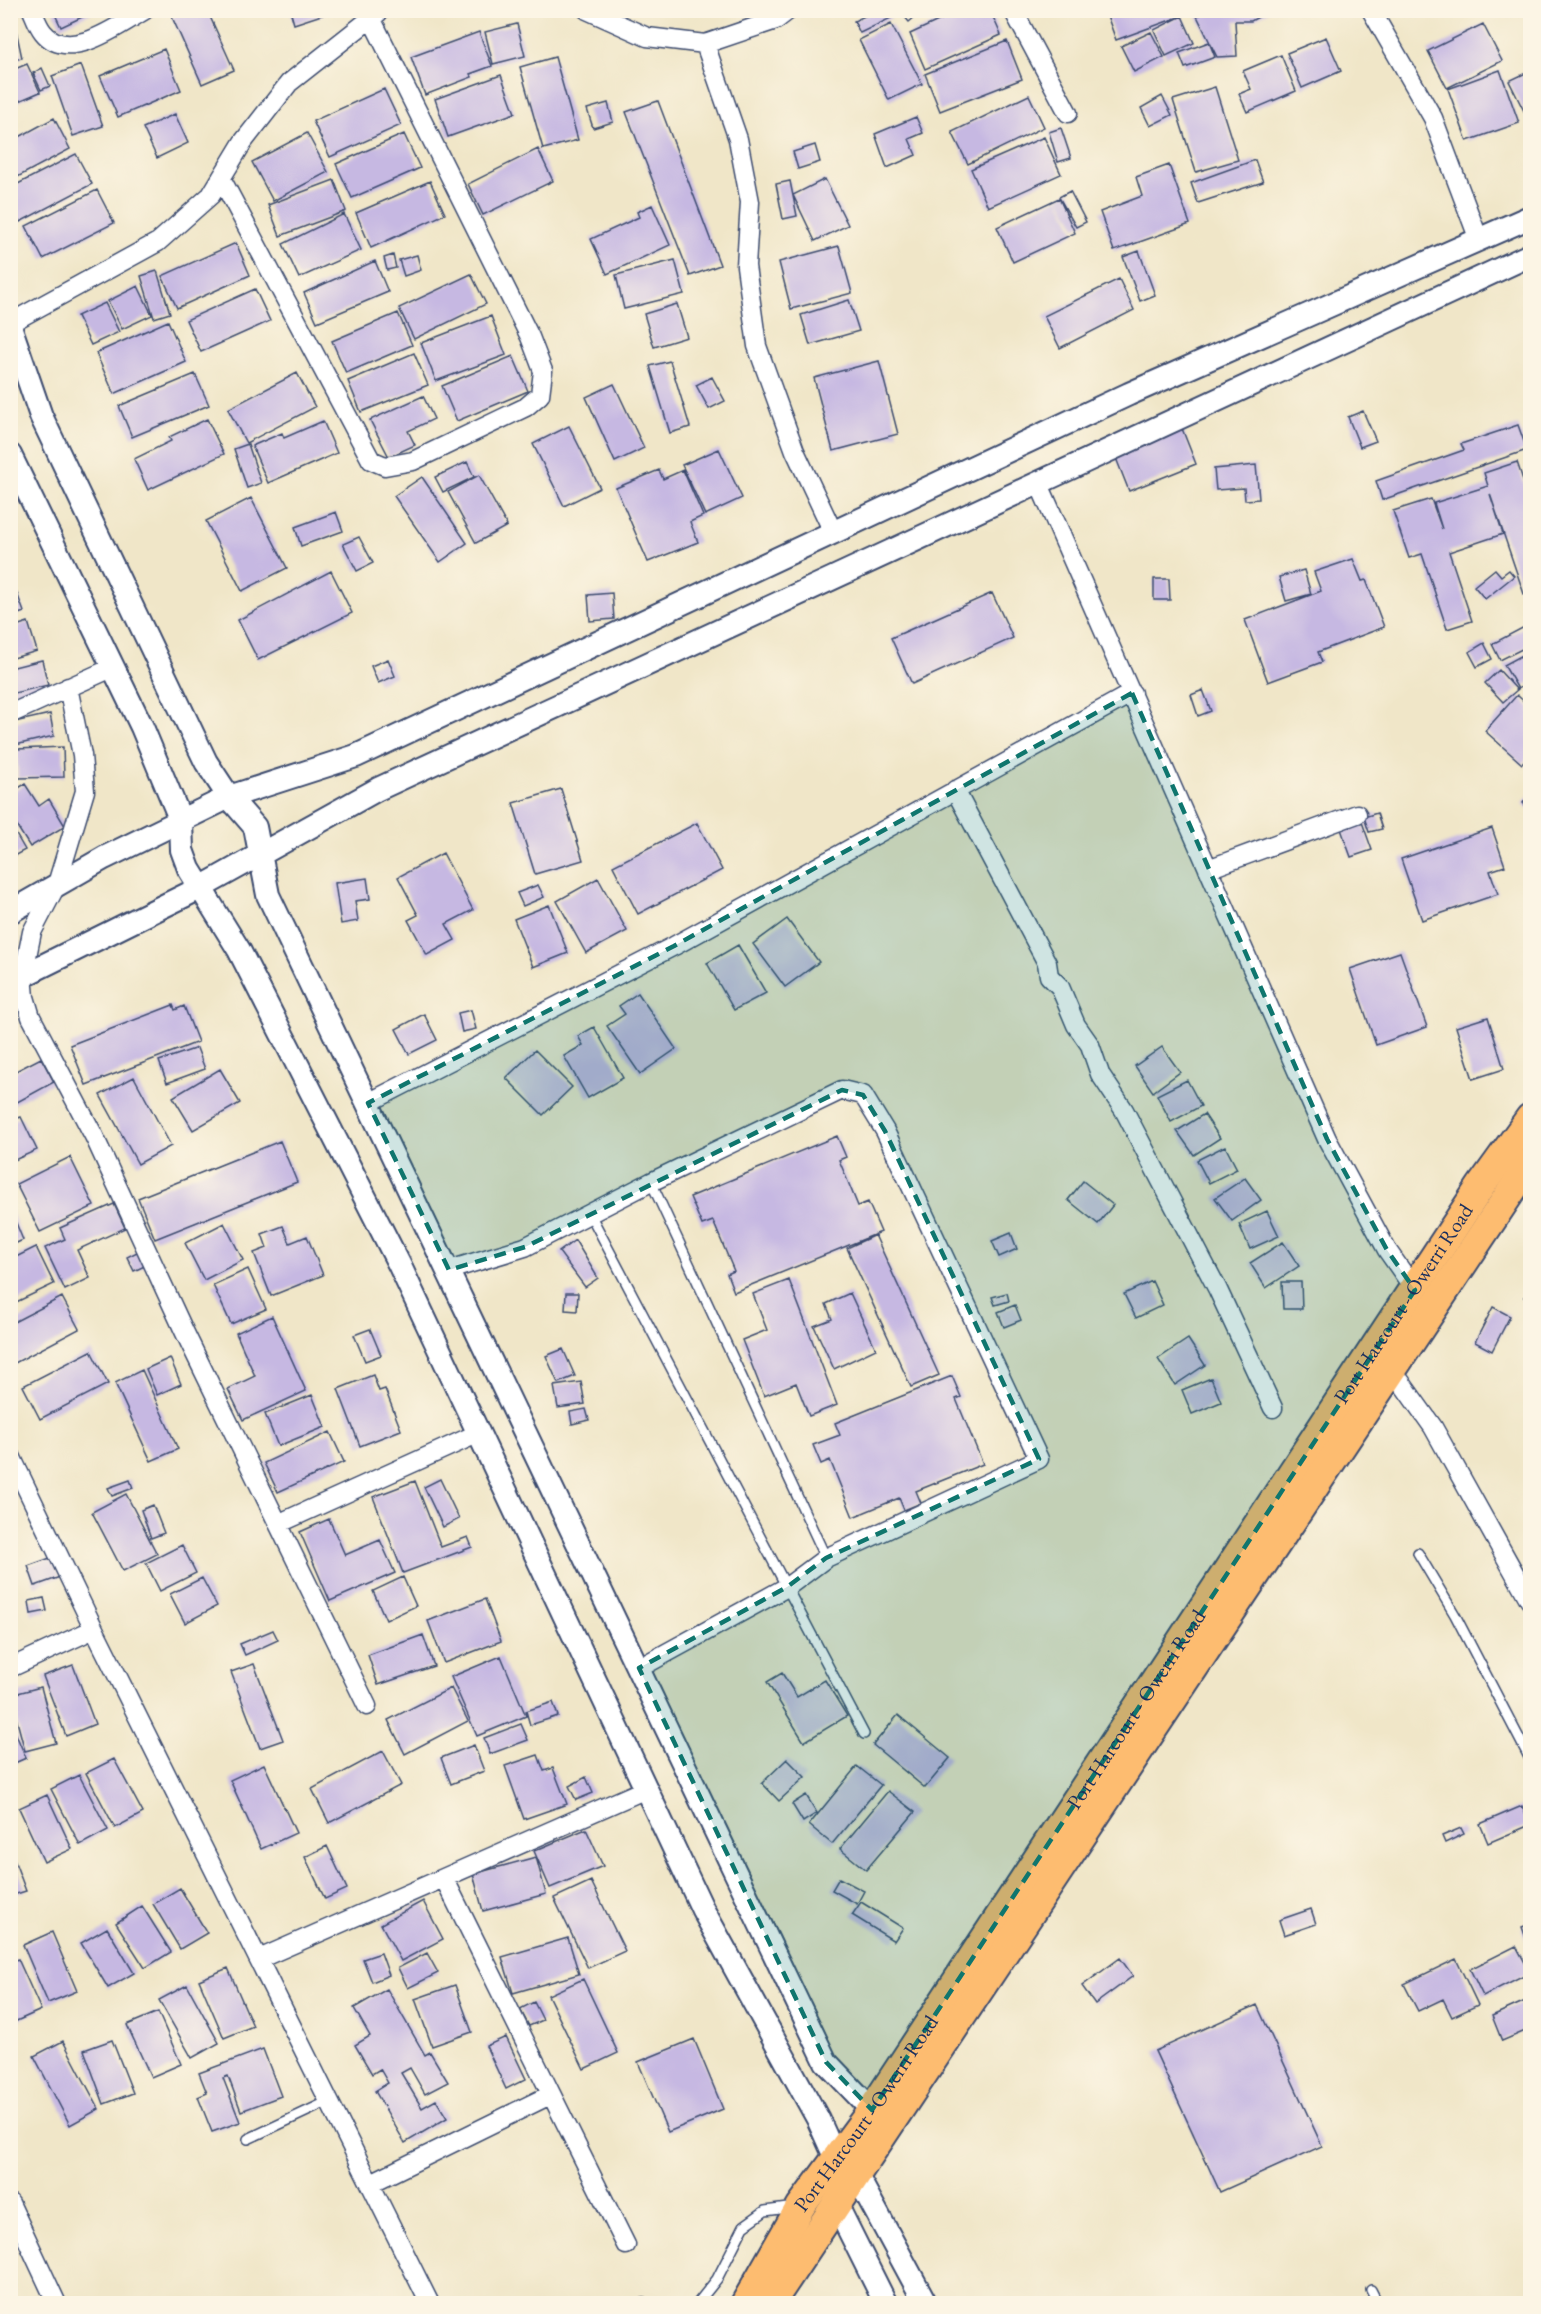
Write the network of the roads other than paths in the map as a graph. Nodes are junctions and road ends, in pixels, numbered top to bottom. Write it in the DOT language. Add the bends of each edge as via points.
graph roads {
  1 [pos="32,10"];
  2 [pos="145,10"];
  3 [pos="587,10"];
  4 [pos="789,10"];
  5 [pos="1013,10"];
  6 [pos="1371,10"];
  7 [pos="376,14"];
  8 [pos="705,44"];
  9 [pos="1068,113"];
  10 [pos="221,178"];
  11 [pos="1530,217"];
  12 [pos="1479,240"];
  13 [pos="1530,255"];
  14 [pos="10,325"];
  15 [pos="10,454"];
  16 [pos="1040,484"];
  17 [pos="834,534"];
  18 [pos="114,667"];
  19 [pos="68,687"];
  20 [pos="1132,693"];
  21 [pos="10,714"];
  22 [pos="955,790"];
  23 [pos="229,797"];
  24 [pos="1357,814"];
  25 [pos="181,821"];
  26 [pos="262,853"];
  27 [pos="1208,869"];
  28 [pos="57,884"];
  29 [pos="200,888"];
  30 [pos="10,912"];
  31 [pos="17,979"];
  32 [pos="368,1103"];
  33 [pos="1530,1118"];
  34 [pos="1530,1163"];
  35 [pos="651,1182"];
  36 [pos="590,1214"];
  37 [pos="449,1270"];
  38 [pos="1530,1287"];
  39 [pos="1415,1290"];
  40 [pos="1530,1298"];
  41 [pos="1391,1368"];
  42 [pos="1273,1408"];
  43 [pos="479,1433"];
  44 [pos="10,1454"];
  45 [pos="280,1523"];
  46 [pos="1418,1553"];
  47 [pos="826,1558"];
  48 [pos="787,1587"];
  49 [pos="1530,1601"];
  50 [pos="94,1629"];
  51 [pos="10,1668"];
  52 [pos="639,1668"];
  53 [pos="367,1706"];
  54 [pos="864,1734"];
  55 [pos="1530,1760"];
  56 [pos="646,1789"];
  57 [pos="444,1878"];
  58 [pos="259,1959"];
  59 [pos="550,2095"];
  60 [pos="329,2101"];
  61 [pos="872,2110"];
  62 [pos="248,2139"];
  63 [pos="847,2168"];
  64 [pos="371,2183"];
  65 [pos="10,2203"];
  66 [pos="836,2204"];
  67 [pos="801,2206"];
  68 [pos="626,2245"];
  69 [pos="1371,2290"];
  70 [pos="57,2304"];
  71 [pos="430,2304"];
  72 [pos="697,2304"];
  73 [pos="745,2304"];
  74 [pos="770,2304"];
  75 [pos="886,2304"];
  76 [pos="926,2304"];
  77 [pos="1378,2304"];
  1 -- 2 [label="street" via="42,32 57,44 82,44"];
  3 -- 8 [label="street" via="647,37"];
  4 -- 8 [label="street" via="776,20"];
  5 -- 9 [label="street"];
  6 -- 12 [label="street" via="1432,118"];
  7 -- 10 [label="street" via="289,83 243,142"];
  7 -- 10 [label="street" via="530,337 543,371 540,395 526,407 412,460 385,466 371,460"];
  8 -- 17 [label="street" via="738,138 750,202 746,267 757,346 795,451"];
  10 -- 14 [label="street" via="211,195 158,242"];
  11 -- 12 [label="street"];
  12 -- 17 [label="street" via="1129,394"];
  13 -- 16 [label="street"];
  14 -- 23 [label="street" via="41,416 206,762"];
  15 -- 18 [label="street"];
  16 -- 20 [label="street"];
  16 -- 26 [label="street" via="378,789"];
  17 -- 23 [label="street" via="356,756"];
  18 -- 19 [label="street"];
  18 -- 25 [label="street"];
  19 -- 21 [label="street"];
  19 -- 28 [label="street" via="86,792"];
  20 -- 22 [label="street"];
  20 -- 27 [label="street"];
  22 -- 32 [label="street" via="674,946"];
  22 -- 42 [label="street" via="1047,963 1049,976 1060,987 1076,1025 1090,1045 1100,1074 1124,1110 1218,1290"];
  23 -- 25 [label="street"];
  23 -- 26 [label="street" via="255,827"];
  24 -- 27 [label="street"];
  25 -- 28 [label="street"];
  25 -- 29 [label="street" via="182,850"];
  26 -- 29 [label="street"];
  26 -- 32 [label="street" via="268,895"];
  27 -- 39 [label="street" via="1327,1139 1386,1250"];
  28 -- 30 [label="street"];
  28 -- 31 [label="street" via="32,932"];
  29 -- 31 [label="street"];
  29 -- 43 [label="street" via="261,992 399,1264"];
  31 -- 45 [label="street" via="31,1017 94,1136 185,1333"];
  32 -- 37 [label="street"];
  33 -- 39 [label="main road, Port Harcourt - Owerri Road"];
  34 -- 41 [label="main road, Port Harcourt - Owerri Road"];
  35 -- 36 [label="street"];
  35 -- 47 [label="lane"];
  35 -- 47 [label="street" via="842,1090 863,1095 885,1131 1039,1459"];
  36 -- 37 [label="street" via="525,1248"];
  36 -- 48 [label="lane"];
  37 -- 52 [label="street"];
  38 -- 40 [label="lane"];
  39 -- 61 [label="main road, Port Harcourt - Owerri Road"];
  41 -- 49 [label="street" via="1433,1427"];
  41 -- 63 [label="main road, Port Harcourt - Owerri Road"];
  43 -- 45 [label="street"];
  43 -- 56 [label="street"];
  44 -- 50 [label="street"];
  45 -- 53 [label="street"];
  46 -- 55 [label="lane"];
  47 -- 48 [label="street"];
  48 -- 52 [label="street"];
  48 -- 54 [label="lane"];
  50 -- 51 [label="street"];
  50 -- 58 [label="street"];
  52 -- 61 [label="street" via="826,2062"];
  56 -- 57 [label="street"];
  56 -- 63 [label="street" via="703,1910"];
  57 -- 58 [label="street"];
  57 -- 59 [label="street"];
  58 -- 60 [label="street"];
  59 -- 64 [label="street"];
  59 -- 68 [label="street"];
  60 -- 62 [label="lane"];
  60 -- 64 [label="street"];
  61 -- 63 [label="main road, Port Harcourt - Owerri Road"];
  63 -- 66 [label="main road, Port Harcourt - Owerri Road"];
  63 -- 67 [label="main road, Port Harcourt - Owerri Road"];
  63 -- 76 [label="street"];
  64 -- 71 [label="street"];
  65 -- 70 [label="street"];
  66 -- 74 [label="main road, Port Harcourt - Owerri Road"];
  66 -- 75 [label="street"];
  67 -- 72 [label="lane" via="765,2211 744,2226 717,2279"];
  67 -- 73 [label="main road, Port Harcourt - Owerri Road"];
  69 -- 77 [label="lane"];
}
